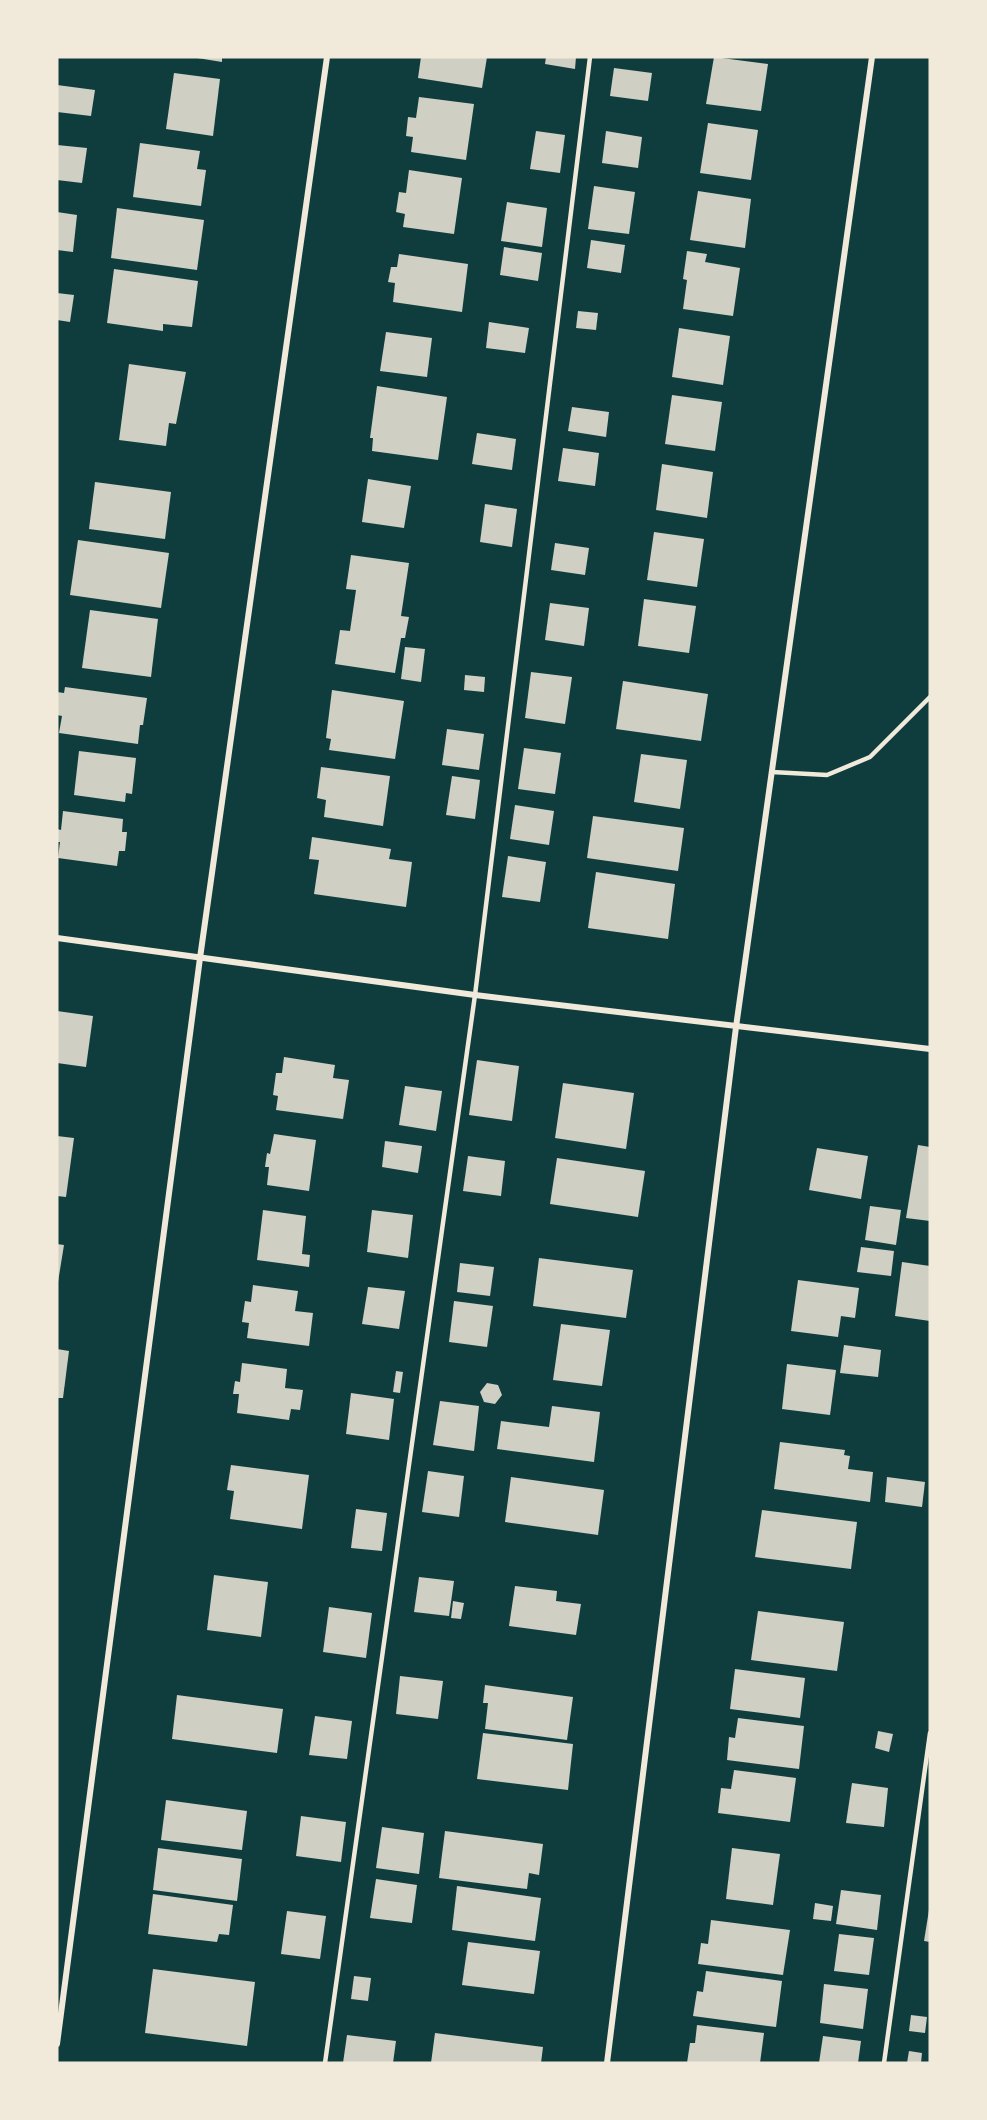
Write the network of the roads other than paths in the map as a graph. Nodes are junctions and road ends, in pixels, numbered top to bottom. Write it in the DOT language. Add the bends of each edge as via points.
graph roads {
  1 [pos="327,57"];
  2 [pos="590,57"];
  3 [pos="872,57"];
  4 [pos="930,697"];
  5 [pos="772,772"];
  6 [pos="57,938"];
  7 [pos="200,958"];
  8 [pos="475,995"];
  9 [pos="736,1027"];
  10 [pos="930,1049"];
  11 [pos="930,1733"];
  12 [pos="57,2044"];
  13 [pos="325,2063"];
  14 [pos="607,2063"];
  15 [pos="884,2063"];
  1 -- 7 [label="street"];
  2 -- 8 [label="lane"];
  3 -- 5 [label="street"];
  4 -- 5 [label="lane" via="870,757 827,775"];
  5 -- 9 [label="street"];
  6 -- 7 [label="street"];
  7 -- 8 [label="street"];
  7 -- 12 [label="street"];
  8 -- 9 [label="street"];
  8 -- 13 [label="lane"];
  9 -- 10 [label="street"];
  9 -- 14 [label="street"];
  11 -- 15 [label="lane"];
}
